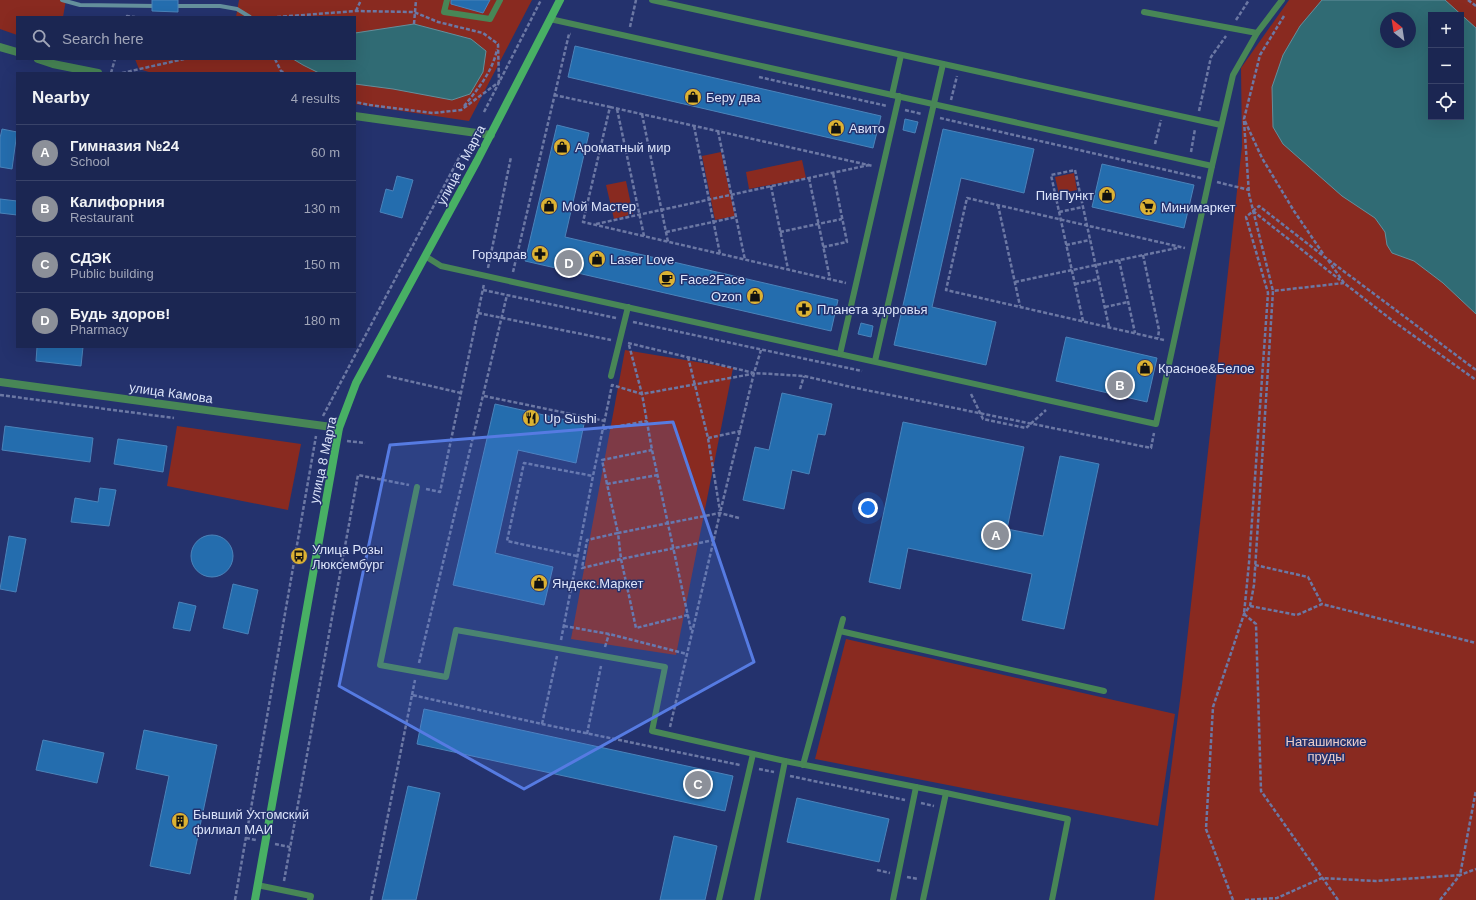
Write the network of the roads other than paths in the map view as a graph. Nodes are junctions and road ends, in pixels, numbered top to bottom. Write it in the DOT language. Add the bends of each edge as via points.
graph roads {
  1 [pos="447,0"];
  2 [pos="500,0"];
  3 [pos="560,0"];
  4 [pos="652,0"];
  5 [pos="1282,0"];
  6 [pos="1144,12"];
  7 [pos="550,19"];
  8 [pos="1257,33"];
  9 [pos="0,47"];
  10 [pos="16,52"];
  11 [pos="901,55"];
  12 [pos="41,60"];
  13 [pos="943,64"];
  14 [pos="93,72"];
  15 [pos="892,95"];
  16 [pos="899,96"];
  17 [pos="933,104"];
  18 [pos="356,116"];
  19 [pos="1221,125"];
  20 [pos="491,135"];
  21 [pos="1212,166"];
  22 [pos="425,256"];
  23 [pos="628,307"];
  24 [pos="840,354"];
  25 [pos="875,361"];
  26 [pos="611,376"];
  27 [pos="0,382"];
  28 [pos="340,428"];
  29 [pos="417,487"];
  30 [pos="843,619"];
  31 [pos="840,631"];
  32 [pos="1104,691"];
  33 [pos="753,754"];
  34 [pos="785,761"];
  35 [pos="803,765"];
  36 [pos="916,787"];
  37 [pos="946,793"];
  38 [pos="257,886"];
  39 [pos="296,897"];
  40 [pos="254,900"];
  41 [pos="310,900"];
  42 [pos="719,900"];
  43 [pos="757,900"];
  44 [pos="893,900"];
  45 [pos="923,900"];
  46 [pos="1052,900"];
  1 -- 2 [label="lane" via="444,12 490,19"];
  3 -- 7 [label="street, улица 8 Марта"];
  4 -- 11 [label="lane"];
  5 -- 8 [label="lane"];
  6 -- 8 [label="lane"];
  7 -- 15 [label="lane"];
  7 -- 20 [label="street, улица 8 Марта"];
  8 -- 19 [label="lane" via="1233,75"];
  9 -- 10 [label="street"];
  11 -- 13 [label="lane"];
  11 -- 15 [label="lane"];
  12 -- 14 [label="street"];
  13 -- 17 [label="lane"];
  13 -- 19 [label="lane"];
  15 -- 16 [label="lane"];
  16 -- 17 [label="lane"];
  16 -- 24 [label="lane"];
  17 -- 21 [label="lane"];
  17 -- 25 [label="lane"];
  18 -- 20 [label="street"];
  19 -- 21 [label="lane"];
  20 -- 22 [label="street, улица 8 Марта"];
  21 -- 25 [label="lane" via="1156,424"];
  22 -- 23 [label="lane" via="441,266"];
  22 -- 28 [label="street, улица 8 Марта" via="356,382"];
  23 -- 24 [label="lane"];
  23 -- 26 [label="lane"];
  24 -- 25 [label="lane"];
  27 -- 28 [label="street, улица Камова"];
  28 -- 38 [label="street, улица 8 Марта"];
  29 -- 33 [label="lane" via="380,665 446,677 456,630 665,667 652,731"];
  30 -- 31 [label="lane"];
  31 -- 32 [label="lane"];
  31 -- 35 [label="lane"];
  33 -- 34 [label="lane"];
  33 -- 42 [label="lane"];
  34 -- 35 [label="lane"];
  34 -- 43 [label="lane"];
  35 -- 36 [label="lane"];
  36 -- 37 [label="lane"];
  36 -- 44 [label="lane"];
  37 -- 45 [label="lane"];
  37 -- 46 [label="lane" via="1068,819"];
  38 -- 39 [label="lane"];
  38 -- 40 [label="street, улица 8 Марта"];
  39 -- 41 [label="lane" via="311,896"];
}
